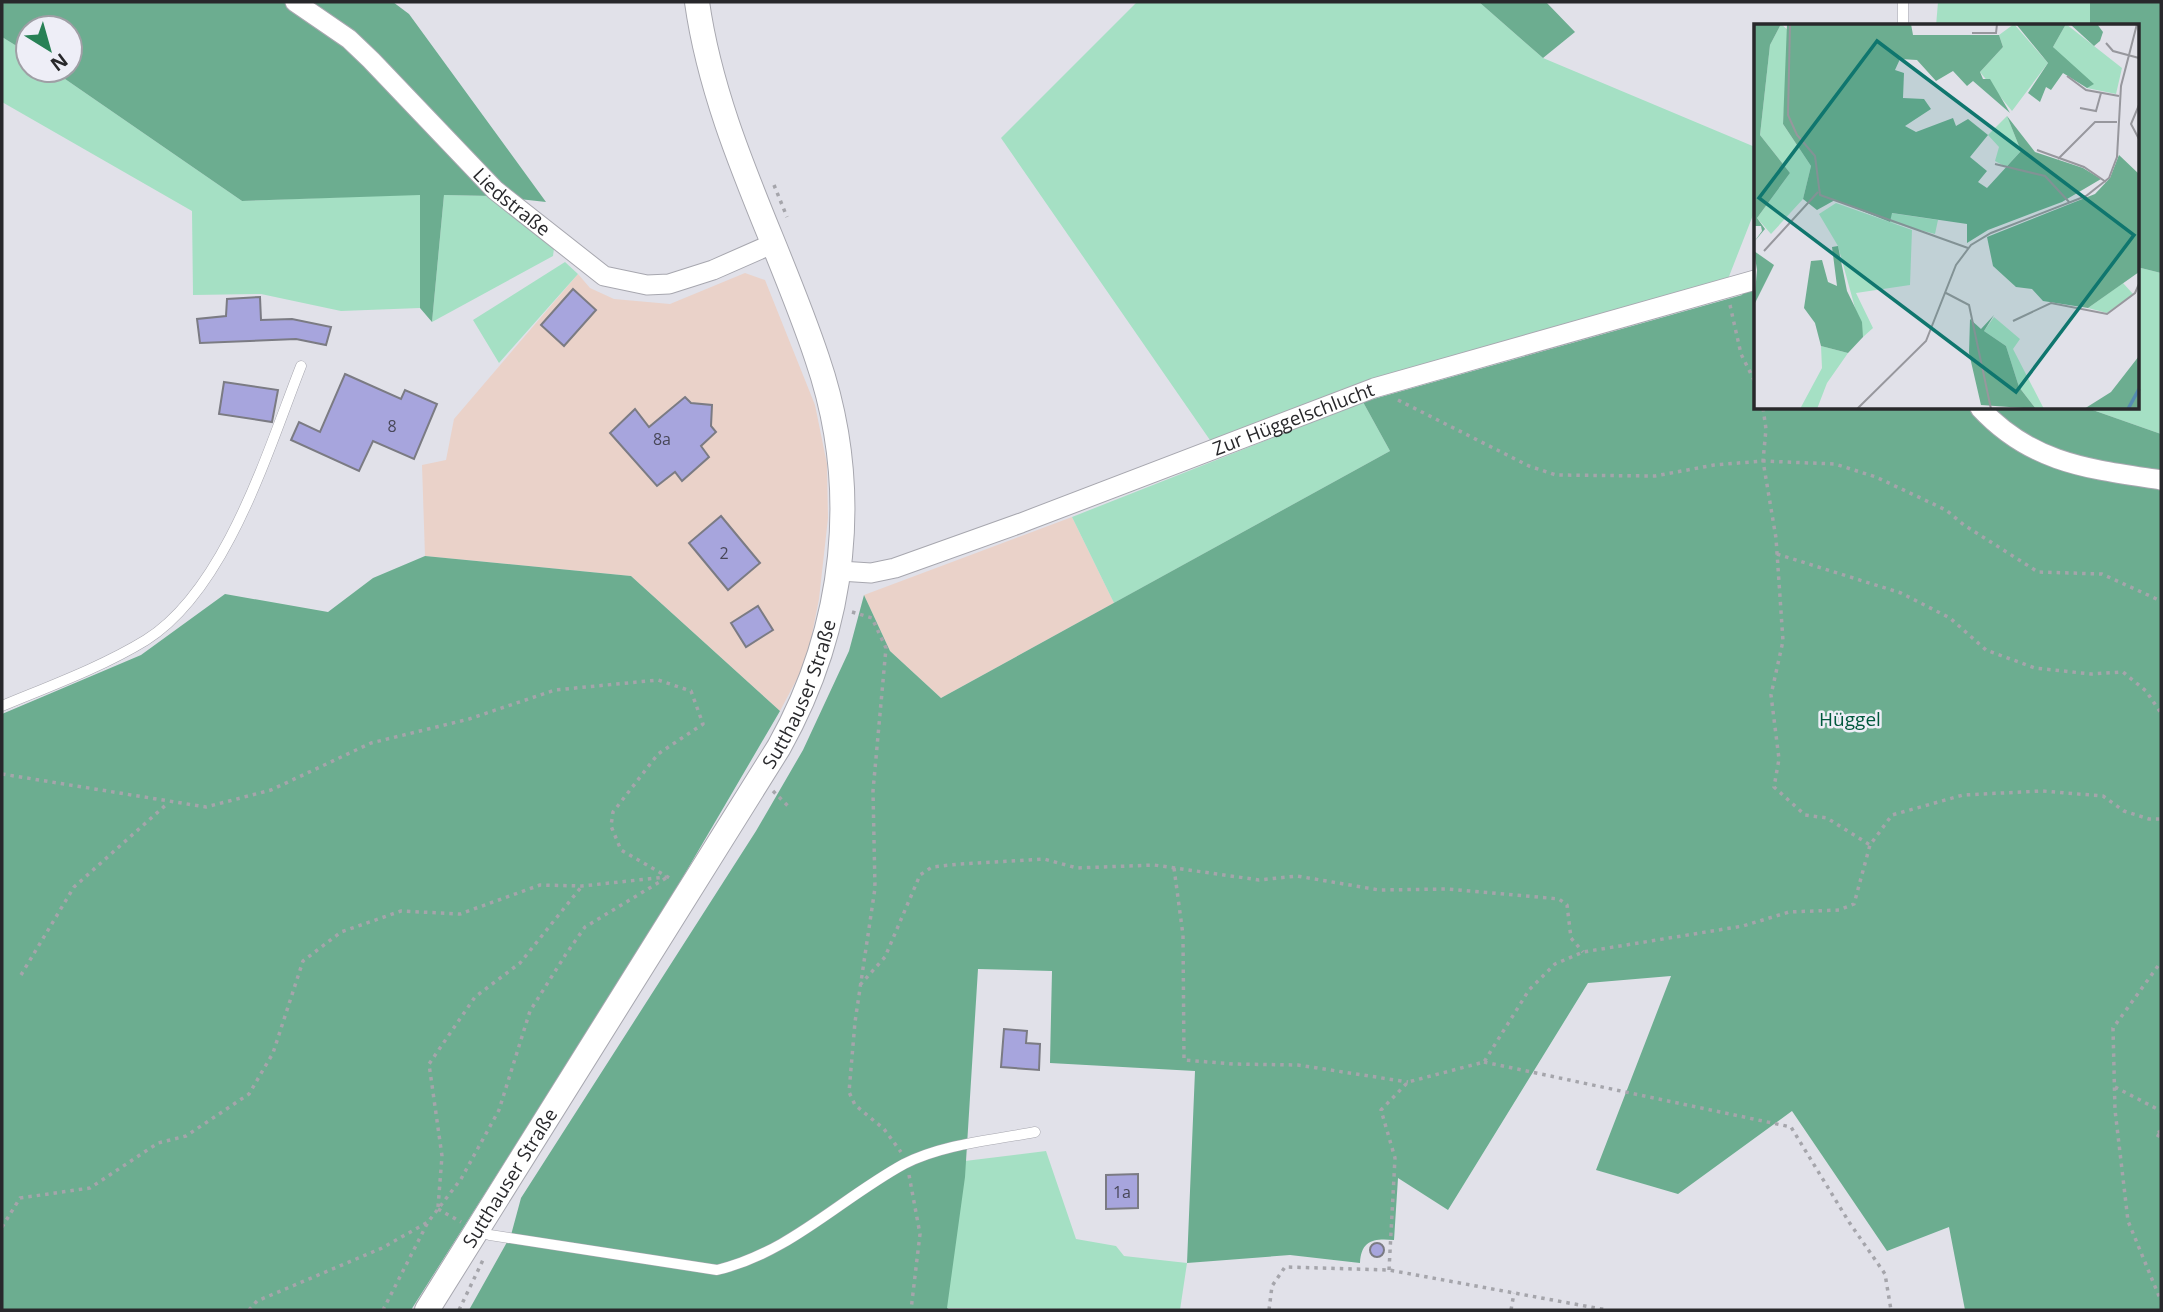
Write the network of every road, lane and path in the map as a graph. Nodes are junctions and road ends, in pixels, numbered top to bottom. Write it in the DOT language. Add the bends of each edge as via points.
graph roads {
  1 [pos="295,2"];
  2 [pos="697,2"];
  3 [pos="1903,2"];
  4 [pos="1903,24"];
  5 [pos="772,244"];
  6 [pos="1754,280"];
  7 [pos="1723,291"];
  8 [pos="302,366"];
  9 [pos="1754,380"];
  10 [pos="1374,388"];
  11 [pos="1763,410"];
  12 [pos="1982,410"];
  13 [pos="1763,461"];
  14 [pos="2161,480"];
  15 [pos="1777,554"];
  16 [pos="840,571"];
  17 [pos="2161,601"];
  18 [pos="847,610"];
  19 [pos="2,706"];
  20 [pos="2161,713"];
  21 [pos="2,774"];
  22 [pos="771,789"];
  23 [pos="169,803"];
  24 [pos="791,809"];
  25 [pos="2161,819"];
  26 [pos="1870,845"];
  27 [pos="1174,867"];
  28 [pos="668,877"];
  29 [pos="582,886"];
  30 [pos="1584,952"];
  31 [pos="2158,966"];
  32 [pos="21,975"];
  33 [pos="860,985"];
  34 [pos="1485,1062"];
  35 [pos="1408,1082"];
  36 [pos="2115,1087"];
  37 [pos="2161,1111"];
  38 [pos="2161,1131"];
  39 [pos="1035,1132"];
  40 [pos="2161,1137"];
  41 [pos="907,1163"];
  42 [pos="438,1209"];
  43 [pos="428,1222"];
  44 [pos="2,1227"];
  45 [pos="475,1229"];
  46 [pos="1389,1270"];
  47 [pos="1514,1293"];
  48 [pos="2161,1301"];
  49 [pos="249,1310"];
  50 [pos="383,1310"];
  51 [pos="427,1310"];
  52 [pos="911,1310"];
  53 [pos="1269,1310"];
  54 [pos="1511,1310"];
  55 [pos="1607,1310"];
  56 [pos="1891,1310"];
  1 -- 5 [label="street, Liedstraße" via="356,46 495,190 604,276 647,285 669,284"];
  2 -- 5 [label="street, Sutthauser Straße" via="720,107"];
  3 -- 4 [label="lane"];
  5 -- 16 [label="street, Sutthauser Straße" via="817,356 836,431 843,510"];
  6 -- 7 [label="street, Zur Hüggelschlucht"];
  7 -- 9 [label="path" via="1732,309 1741,354"];
  7 -- 10 [label="street, Zur Hüggelschlucht"];
  8 -- 19 [label="lane" via="242,514 197,591 176,616 148,639"];
  10 -- 13 [label="path" via="1529,466 1556,475 1655,477"];
  10 -- 16 [label="street, Zur Hüggelschlucht" via="895,568 871,573"];
  11 -- 13 [label="path"];
  12 -- 14 [label="street" via="2027,448 2077,467"];
  13 -- 15 [label="path"];
  13 -- 17 [label="path" via="1835,464 1876,477 1946,510 2038,572 2102,574"];
  15 -- 20 [label="path" via="1901,593 1950,618 1986,650 2035,668 2123,672 2146,691"];
  15 -- 26 [label="path" via="1783,641 1771,695 1779,759 1774,787 1805,815 1827,818"];
  16 -- 45 [label="street, Sutthauser Straße" via="817,667 786,735"];
  18 -- 33 [label="path" via="872,618 887,648 873,791 875,888"];
  21 -- 23 [label="path"];
  22 -- 24 [label="path"];
  23 -- 28 [label="path" via="206,807 271,790 372,743 469,719 555,690 658,680 691,691 702,724 658,754 613,812 611,826 621,850"];
  23 -- 32 [label="path" via="74,887"];
  25 -- 26 [label="path" via="2124,811 2103,796 2042,791 1963,795 1892,815"];
  26 -- 30 [label="path" via="1854,904 1839,911 1789,912 1743,926"];
  27 -- 30 [label="path" via="1259,880 1297,876 1380,890 1559,898 1567,905 1571,938"];
  27 -- 33 [label="path" via="1077,868 1044,859 932,867 920,875 885,957"];
  27 -- 35 [label="path" via="1184,935 1184,1060 1298,1065"];
  28 -- 29 [label="path"];
  28 -- 42 [label="path" via="584,927 530,1011 499,1110 461,1179"];
  29 -- 42 [label="path" via="520,963 475,997 429,1064 442,1156"];
  29 -- 44 [label="path" via="540,884 460,914 401,911 341,932 303,961 273,1052 249,1094 186,1136 158,1143 90,1188 20,1198"];
  30 -- 34 [label="path" via="1555,964 1529,990"];
  31 -- 36 [label="path" via="2113,1028"];
  33 -- 41 [label="path" via="849,1092 855,1105 884,1129"];
  34 -- 35 [label="path"];
  34 -- 56 [label="path" via="1791,1127 1885,1274"];
  35 -- 46 [label="path" via="1381,1110 1395,1157"];
  36 -- 37 [label="path"];
  36 -- 48 [label="path" via="2128,1221"];
  38 -- 40 [label="path" via="2155,1134"];
  39 -- 41 [label="lane" via="949,1149"];
  41 -- 45 [label="lane" via="785,1243 746,1263 717,1270 490,1236"];
  41 -- 52 [label="path" via="920,1234"];
  42 -- 43 [label="path"];
  42 -- 45 [label="path"];
  43 -- 49 [label="path" via="382,1248 257,1301"];
  43 -- 50 [label="path"];
  45 -- 51 [label="street, Sutthauser Straße"];
  46 -- 47 [label="path"];
  46 -- 53 [label="path" via="1285,1267 1272,1286"];
  47 -- 54 [label="path"];
  47 -- 55 [label="path"];
}
